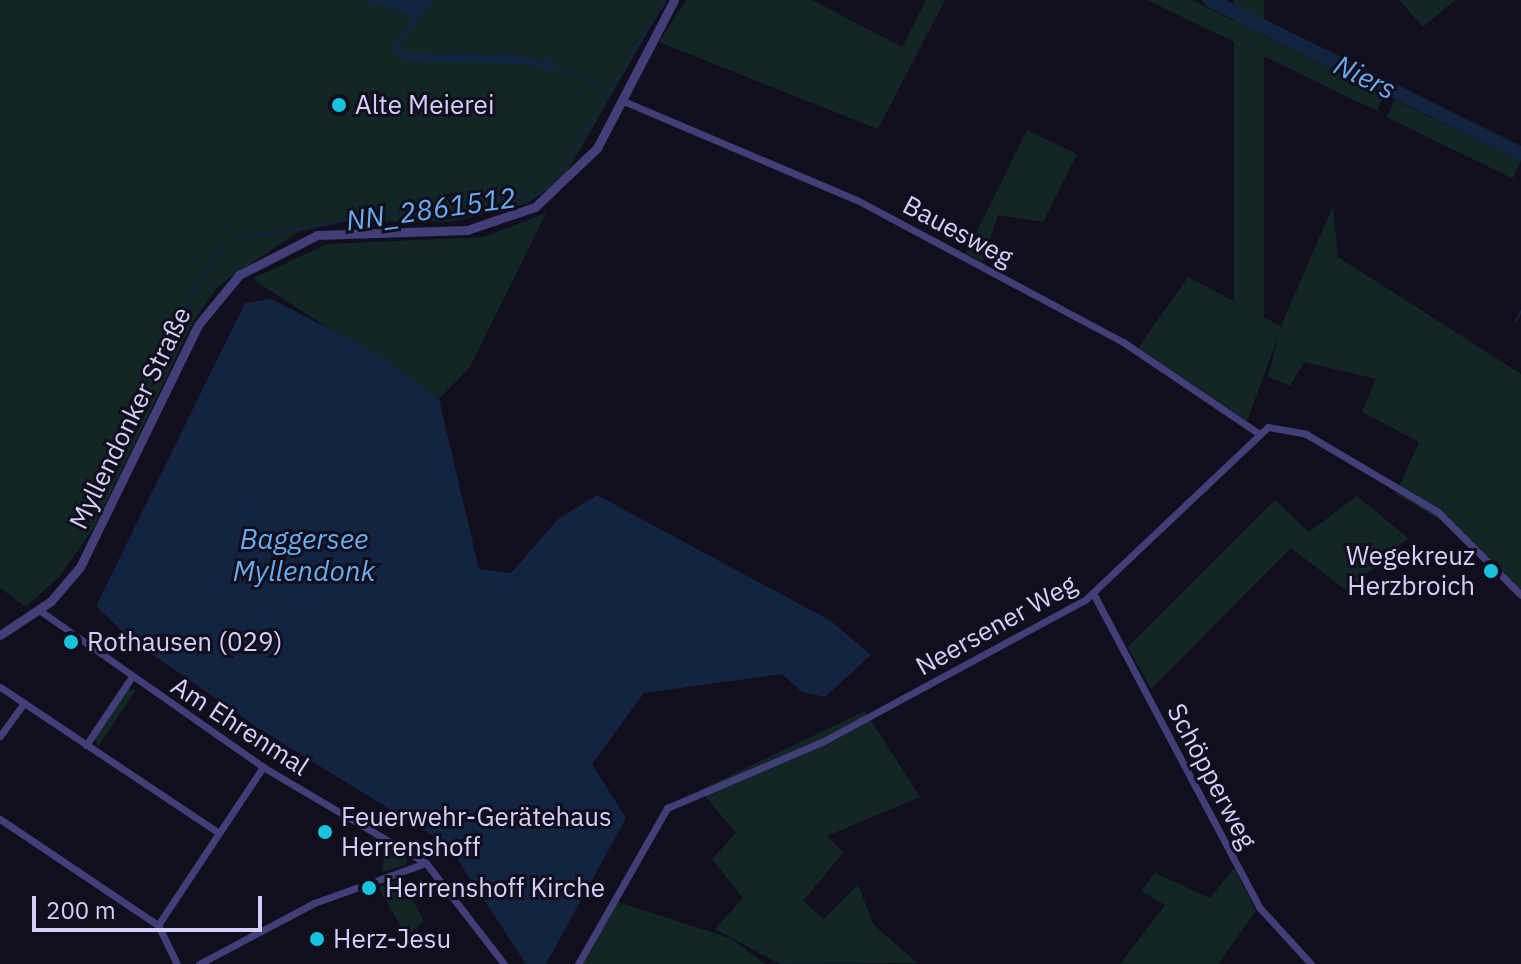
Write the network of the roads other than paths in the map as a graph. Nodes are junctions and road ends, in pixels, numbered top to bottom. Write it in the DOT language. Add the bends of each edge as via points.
graph roads {
  1 [pos="674,0"];
  2 [pos="621,100"];
  3 [pos="1258,433"];
  4 [pos="1094,595"];
  5 [pos="1521,595"];
  6 [pos="39,610"];
  7 [pos="0,635"];
  8 [pos="131,678"];
  9 [pos="0,687"];
  10 [pos="24,703"];
  11 [pos="0,736"];
  12 [pos="86,745"];
  13 [pos="263,767"];
  14 [pos="0,819"];
  15 [pos="219,833"];
  16 [pos="426,863"];
  17 [pos="158,925"];
  18 [pos="212,961"];
  19 [pos="177,964"];
  20 [pos="199,964"];
  21 [pos="504,964"];
  22 [pos="578,964"];
  23 [pos="1311,964"];
  1 -- 2 [label="street, Myllendonker Straße"];
  2 -- 3 [label="street, Bauesweg" via="857,200 1123,342"];
  2 -- 6 [label="street, Myllendonker Straße" via="573,177 514,217 454,231 317,235 239,275 194,334 86,556"];
  3 -- 4 [label="street, Neersener Weg"];
  3 -- 5 [label="street" via="1286,425 1438,512"];
  4 -- 22 [label="street, Neersener Weg" via="822,742 667,808"];
  4 -- 23 [label="street, Schöpperweg" via="1259,907"];
  6 -- 7 [label="street, Myllendonker Straße"];
  6 -- 8 [label="street, Am Ehrenmal"];
  8 -- 12 [label="street"];
  8 -- 13 [label="street, Am Ehrenmal"];
  9 -- 10 [label="street"];
  10 -- 11 [label="street"];
  10 -- 12 [label="street"];
  12 -- 15 [label="street"];
  13 -- 15 [label="street"];
  13 -- 16 [label="street, Am Ehrenmal"];
  14 -- 17 [label="street"];
  15 -- 17 [label="street"];
  16 -- 18 [label="street" via="314,903"];
  16 -- 21 [label="street"];
  17 -- 19 [label="street"];
  18 -- 20 [label="street"];
}
